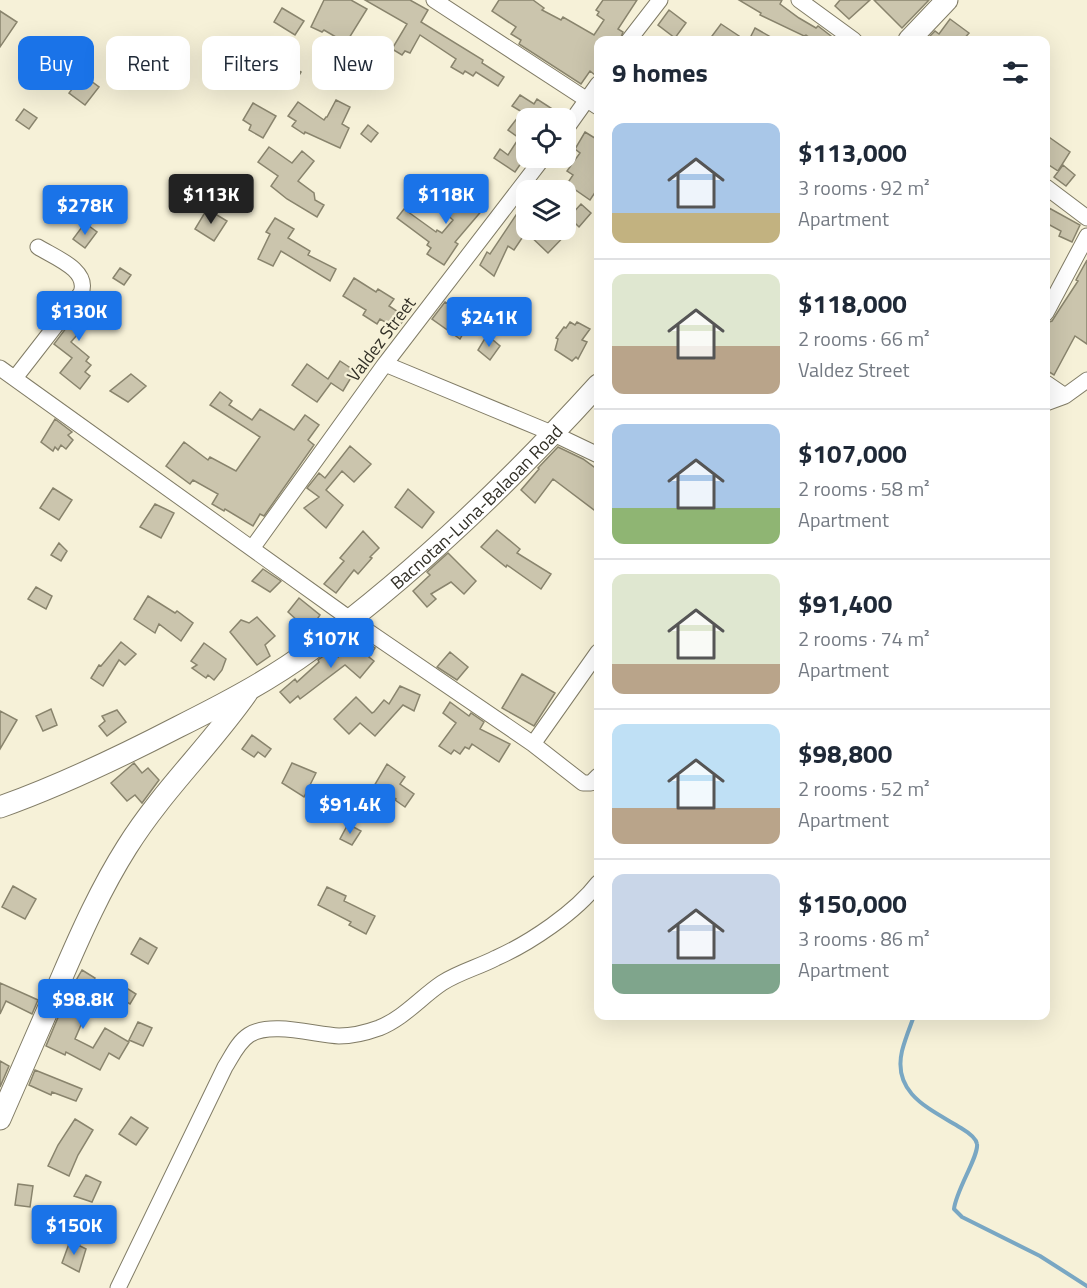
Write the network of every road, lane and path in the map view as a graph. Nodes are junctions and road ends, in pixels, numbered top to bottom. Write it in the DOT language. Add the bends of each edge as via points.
graph roads {
  1 [pos="434,0"];
  2 [pos="660,0"];
  3 [pos="799,0"];
  4 [pos="946,0"];
  5 [pos="632,36"];
  6 [pos="848,36"];
  7 [pos="913,36"];
  8 [pos="593,103"];
  9 [pos="576,119"];
  10 [pos="535,168"];
  11 [pos="1050,190"];
  12 [pos="1087,218"];
  13 [pos="1087,236"];
  14 [pos="38,247"];
  15 [pos="1050,305"];
  16 [pos="385,364"];
  17 [pos="0,368"];
  18 [pos="15,378"];
  19 [pos="1087,380"];
  20 [pos="1050,386"];
  21 [pos="594,389"];
  22 [pos="1065,396"];
  23 [pos="1050,402"];
  24 [pos="554,434"];
  25 [pos="594,453"];
  26 [pos="253,547"];
  27 [pos="351,619"];
  28 [pos="594,658"];
  29 [pos="249,690"];
  30 [pos="533,744"];
  31 [pos="594,780"];
  32 [pos="0,807"];
  33 [pos="594,887"];
  34 [pos="0,1119"];
  35 [pos="118,1288"];
  1 -- 8 [label="street"];
  2 -- 5 [label="street"];
  3 -- 6 [label="street"];
  4 -- 7 [label="main road"];
  8 -- 9 [label="street"];
  10 -- 16 [label="street, Valdez Street"];
  11 -- 12 [label="street"];
  13 -- 15 [label="street"];
  14 -- 18 [label="street" via="76,271 84,286"];
  16 -- 24 [label="street"];
  16 -- 26 [label="street, Valdez Street"];
  17 -- 18 [label="street"];
  18 -- 26 [label="street"];
  19 -- 22 [label="street"];
  20 -- 22 [label="street"];
  21 -- 24 [label="main road, Bacnotan-Luna-Balaoan Road"];
  22 -- 23 [label="street"];
  24 -- 25 [label="street"];
  24 -- 27 [label="main road, Bacnotan-Luna-Balaoan Road" via="430,554"];
  26 -- 27 [label="street"];
  27 -- 29 [label="main road, Bacnotan-Luna-Balaoan Road"];
  27 -- 30 [label="street"];
  28 -- 30 [label="street"];
  29 -- 32 [label="main road, Bacnotan-Luna-Balaoan Road" via="112,761"];
  29 -- 34 [label="main road" via="224,726 147,817 110,876 84,926"];
  30 -- 31 [label="street" via="582,783"];
  33 -- 35 [label="street" via="542,933 445,981 380,1027 341,1036 274,1029 249,1035 225,1067"];
}
